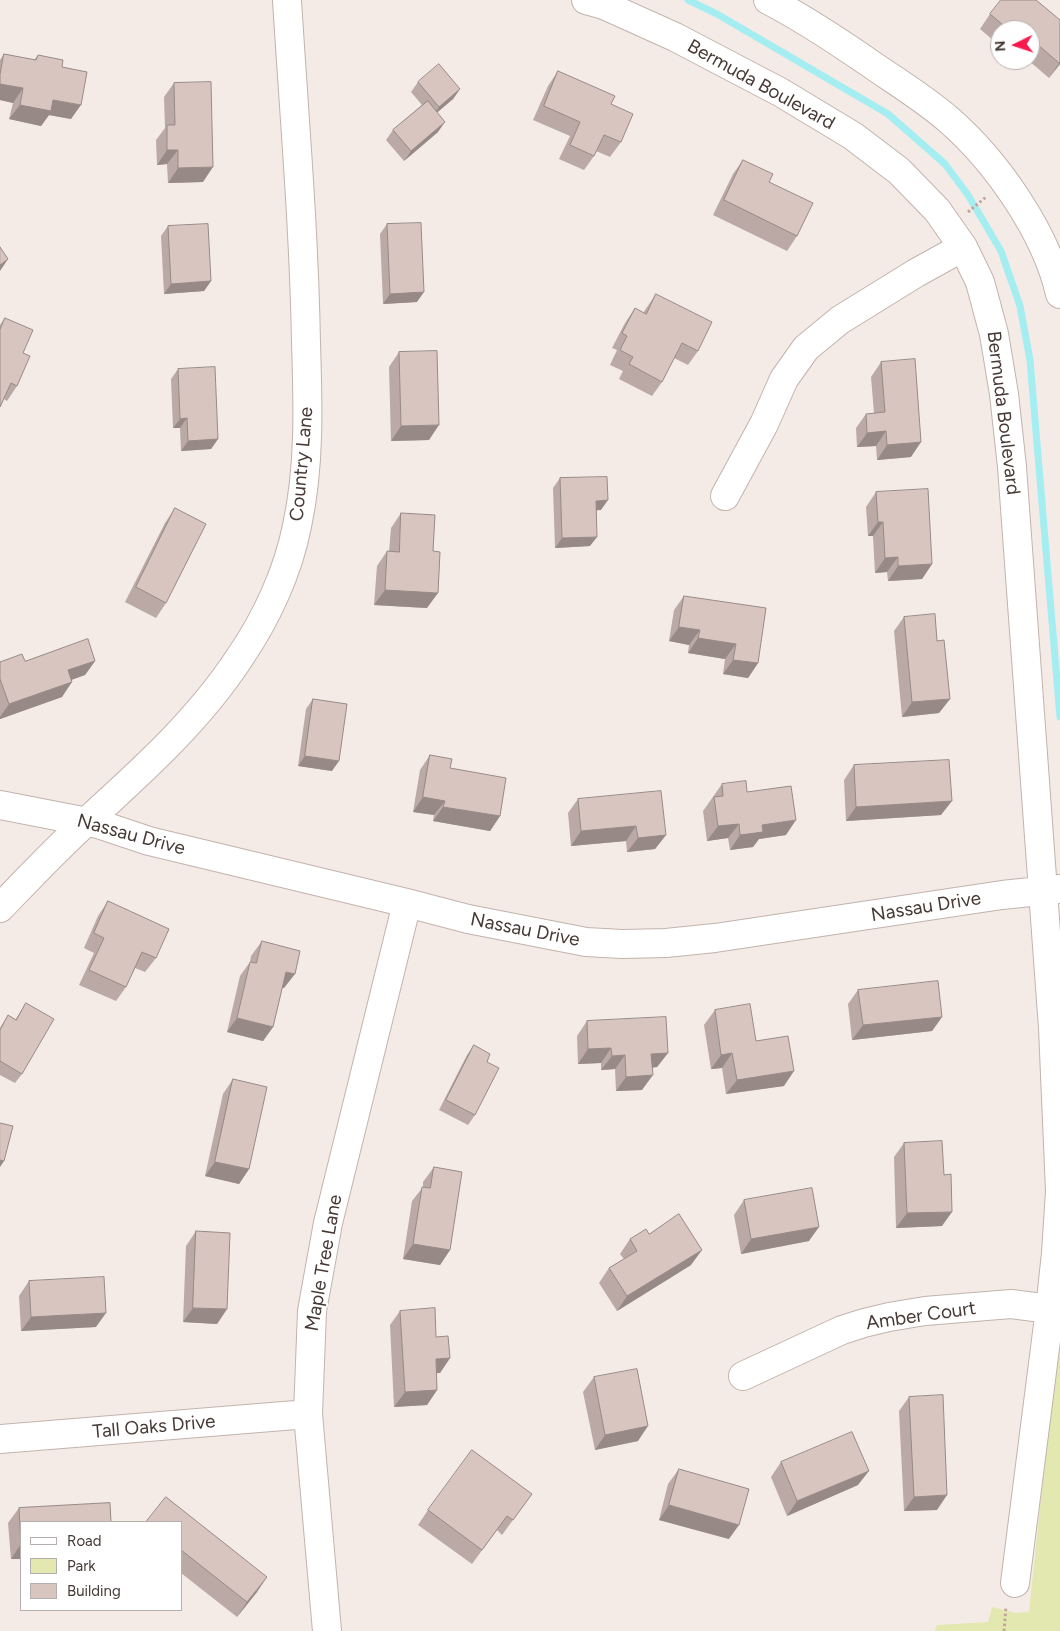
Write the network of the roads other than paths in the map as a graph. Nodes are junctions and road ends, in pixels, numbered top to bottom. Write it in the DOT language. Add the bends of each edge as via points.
graph roads {
  1 [pos="287,0"];
  2 [pos="586,0"];
  3 [pos="768,0"];
  4 [pos="963,247"];
  5 [pos="1059,288"];
  6 [pos="725,496"];
  7 [pos="0,805"];
  8 [pos="86,821"];
  9 [pos="1053,890"];
  10 [pos="407,903"];
  11 [pos="0,908"];
  12 [pos="1050,1309"];
  13 [pos="743,1376"];
  14 [pos="308,1414"];
  15 [pos="0,1439"];
  16 [pos="1015,1583"];
  17 [pos="327,1631"];
  1 -- 8 [label="street, Country Lane" via="306,301 307,446 297,528 279,585 241,657 180,732"];
  2 -- 4 [label="street, Bermuda Boulevard" via="675,36 780,92 853,136 900,171 937,210"];
  3 -- 5 [label="street" via="837,42 948,119 990,161 1022,208 1056,273"];
  4 -- 6 [label="street" via="840,320 806,348 784,379"];
  4 -- 9 [label="street, Bermuda Boulevard" via="980,282 994,334 1004,394 1028,702"];
  7 -- 8 [label="street, Nassau Drive"];
  8 -- 10 [label="street, Nassau Drive" via="149,842"];
  8 -- 11 [label="street, Country Lane"];
  9 -- 10 [label="street, Nassau Drive" via="716,938 631,944 586,942 546,935"];
  9 -- 12 [label="street, Bermuda Boulevard" via="1053,1028 1060,1191"];
  10 -- 14 [label="street, Maple Tree Lane" via="328,1223 312,1311"];
  12 -- 13 [label="street, Amber Court" via="1011,1304 925,1311 864,1322"];
  12 -- 16 [label="street, Bermuda Boulevard"];
  14 -- 15 [label="street, Tall Oaks Drive"];
  14 -- 17 [label="street, Maple Tree Lane"];
}
